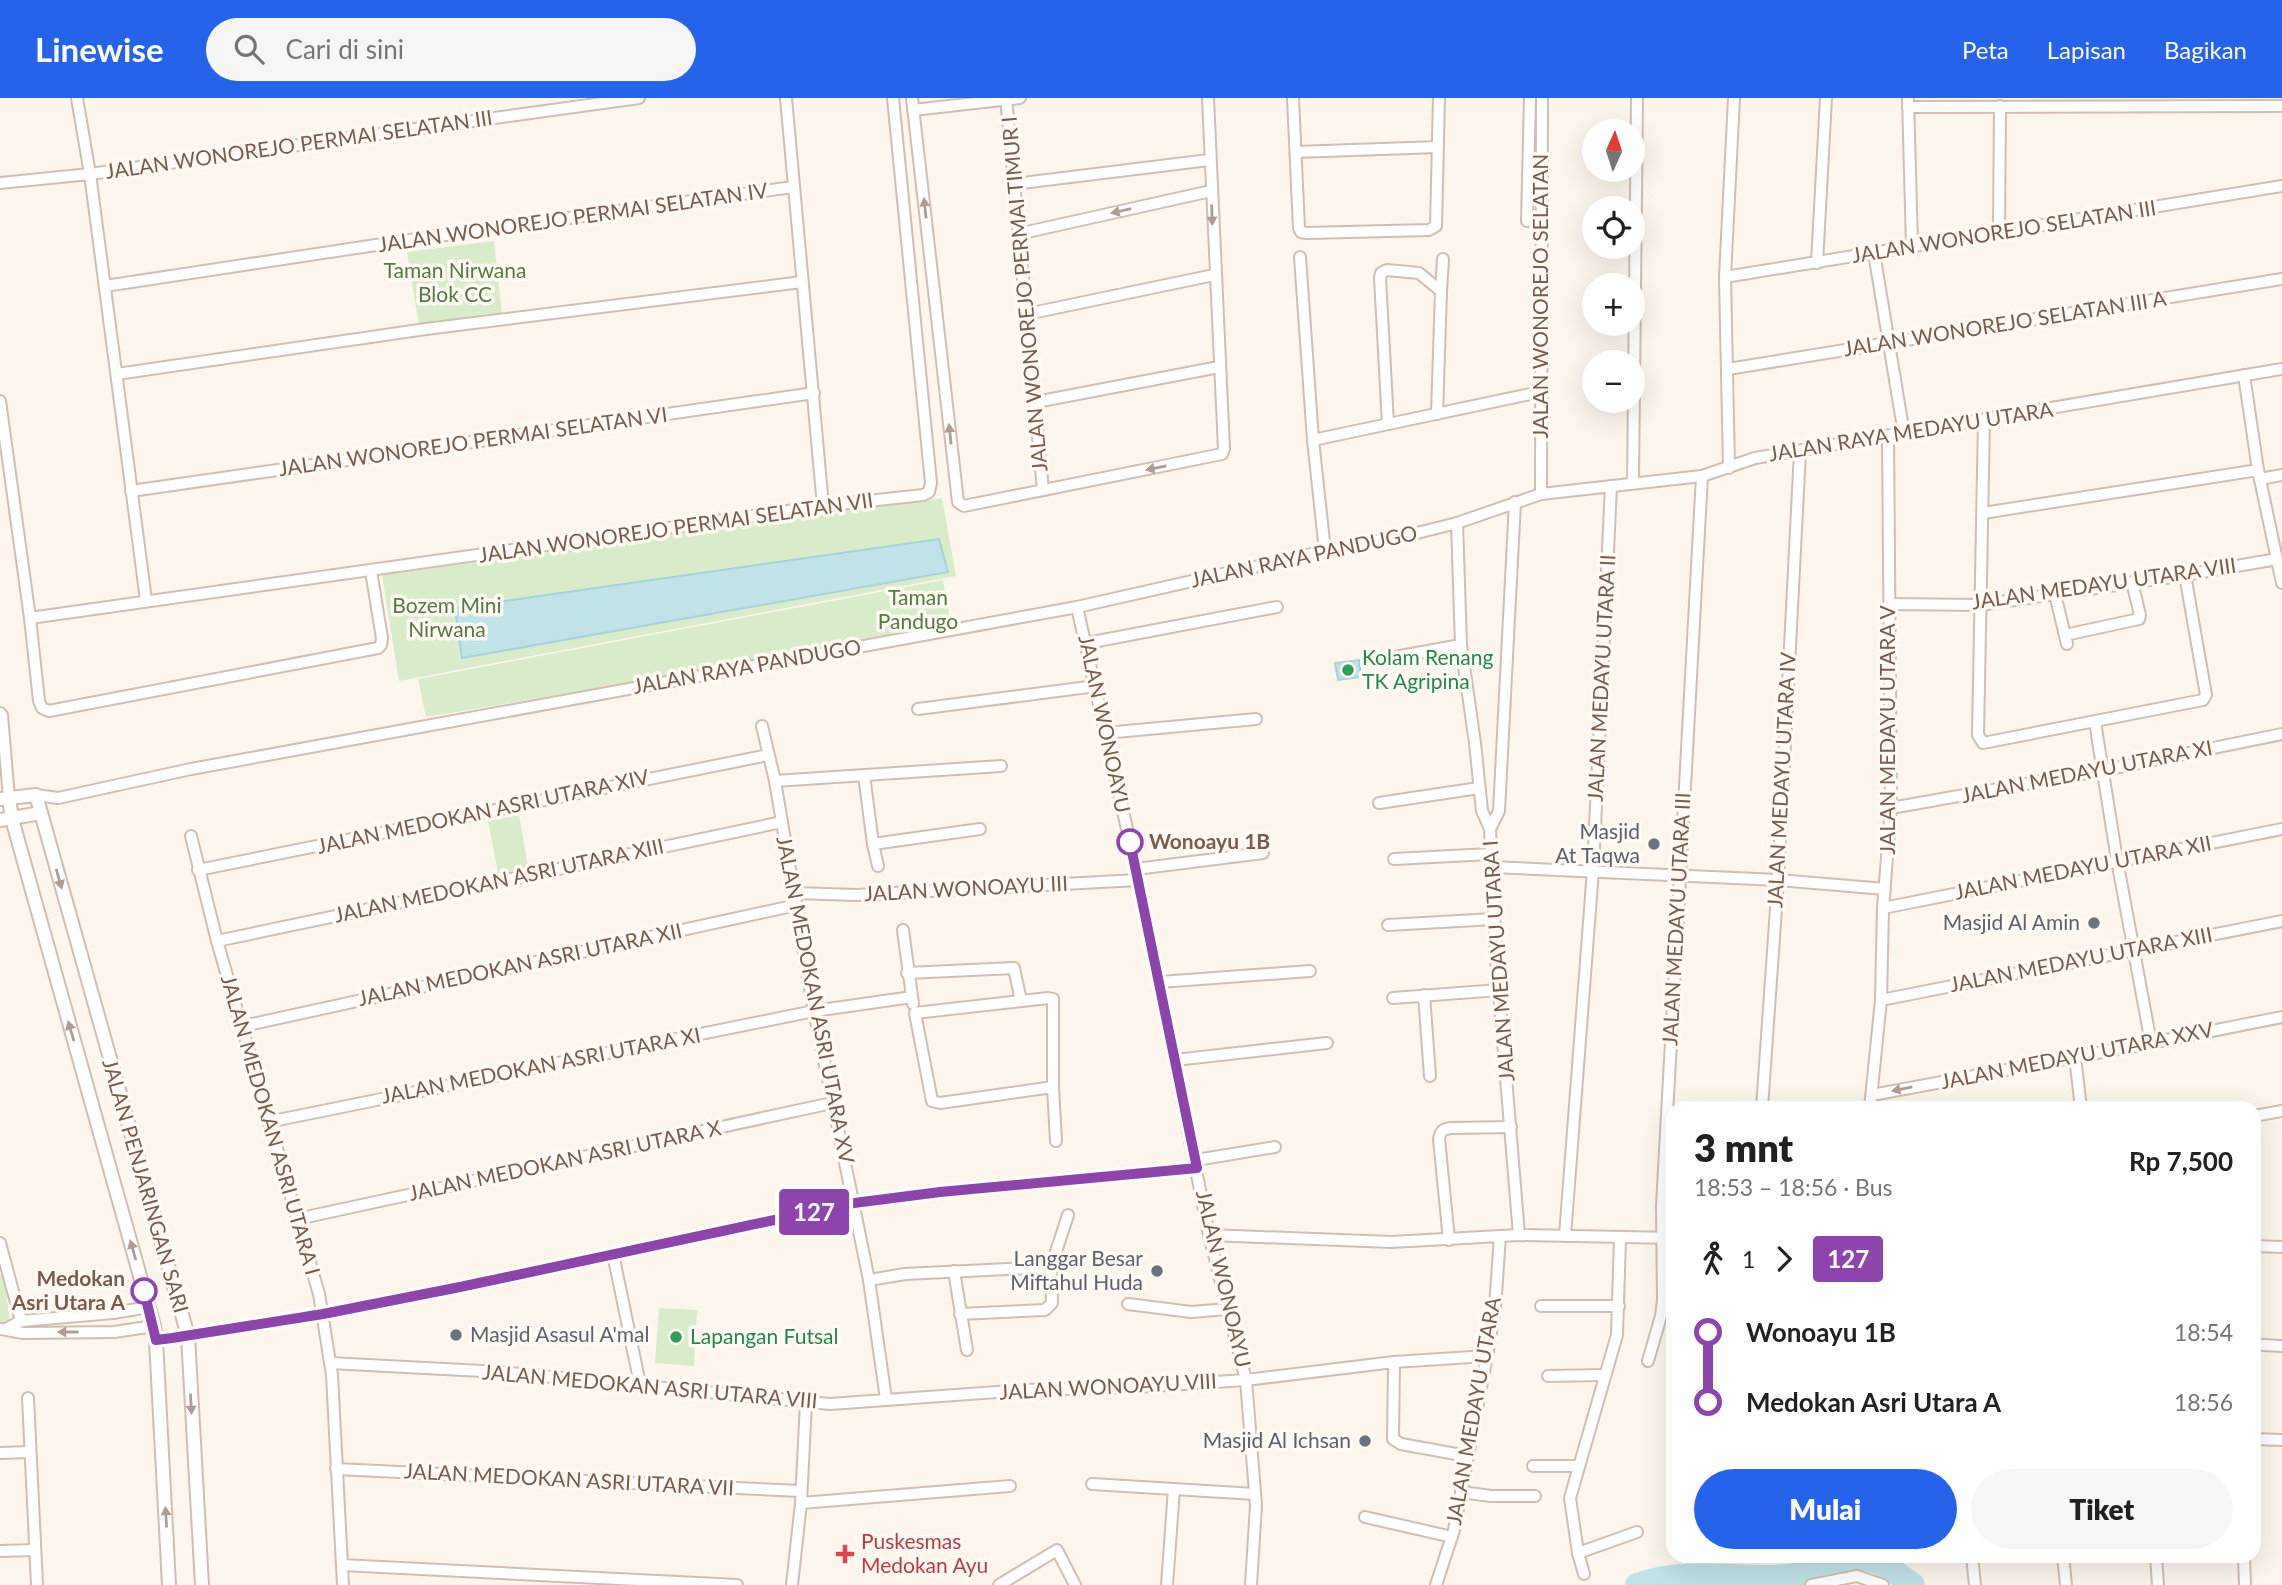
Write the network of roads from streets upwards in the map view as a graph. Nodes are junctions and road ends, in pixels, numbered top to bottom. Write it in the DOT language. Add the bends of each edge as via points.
graph roads {
  1 [pos="77,98"];
  2 [pos="639,98"];
  3 [pos="786,98"];
  4 [pos="893,98"];
  5 [pos="1020,98"];
  6 [pos="1208,98"];
  7 [pos="1293,98"];
  8 [pos="1439,98"];
  9 [pos="1530,98"];
  10 [pos="1542,98"];
  11 [pos="1637,98"];
  12 [pos="1734,98"];
  13 [pos="1826,98"];
  14 [pos="1006,99"];
  15 [pos="1908,103"];
  16 [pos="913,104"];
  17 [pos="2000,106"];
  18 [pos="2282,106"];
  19 [pos="1438,147"];
  20 [pos="1296,152"];
  21 [pos="1209,160"];
  22 [pos="90,174"];
  23 [pos="0,183"];
  24 [pos="1014,184"];
  25 [pos="2282,186"];
  26 [pos="793,187"];
  27 [pos="1211,191"];
  28 [pos="1527,221"];
  29 [pos="1999,232"];
  30 [pos="1018,234"];
  31 [pos="1912,245"];
  32 [pos="1874,253"];
  33 [pos="1300,257"];
  34 [pos="1443,258"];
  35 [pos="1817,263"];
  36 [pos="1214,275"];
  37 [pos="1725,277"];
  38 [pos="2282,279"];
  39 [pos="802,282"];
  40 [pos="105,286"];
  41 [pos="1441,290"];
  42 [pos="1027,314"];
  43 [pos="1890,343"];
  44 [pos="1219,367"];
  45 [pos="1728,369"];
  46 [pos="2282,369"];
  47 [pos="117,374"];
  48 [pos="2244,375"];
  49 [pos="1540,391"];
  50 [pos="814,393"];
  51 [pos="0,401"];
  52 [pos="1036,402"];
  53 [pos="1437,414"];
  54 [pos="1984,420"];
  55 [pos="1388,424"];
  56 [pos="1904,434"];
  57 [pos="1888,436"];
  58 [pos="1313,440"];
  59 [pos="1800,452"];
  60 [pos="1729,468"];
  61 [pos="2259,475"];
  62 [pos="2282,475"];
  63 [pos="1702,476"];
  64 [pos="1633,483"];
  65 [pos="1611,485"];
  66 [pos="1043,490"];
  67 [pos="131,491"];
  68 [pos="1541,494"];
  69 [pos="1515,502"];
  70 [pos="823,506"];
  71 [pos="1983,513"];
  72 [pos="1457,523"];
  73 [pos="1325,551"];
  74 [pos="2277,559"];
  75 [pos="371,571"];
  76 [pos="2281,571"];
  77 [pos="2185,575"];
  78 [pos="2132,582"];
  79 [pos="2282,583"];
  80 [pos="2055,594"];
  81 [pos="146,600"];
  82 [pos="1889,604"];
  83 [pos="1980,605"];
  84 [pos="1077,607"];
  85 [pos="1277,607"];
  86 [pos="30,618"];
  87 [pos="1087,643"];
  88 [pos="1461,645"];
  89 [pos="1378,660"];
  90 [pos="1096,685"];
  91 [pos="918,709"];
  92 [pos="0,713"];
  93 [pos="1256,719"];
  94 [pos="2095,722"];
  95 [pos="762,726"];
  96 [pos="1105,733"];
  97 [pos="2282,734"];
  98 [pos="768,755"];
  99 [pos="1001,766"];
  100 [pos="2105,770"];
  101 [pos="864,775"];
  102 [pos="775,781"];
  103 [pos="1479,788"];
  104 [pos="36,795"];
  105 [pos="58,798"];
  106 [pos="4,799"];
  107 [pos="1379,803"];
  108 [pos="1891,808"];
  109 [pos="41,813"];
  110 [pos="6,819"];
  111 [pos="782,822"];
  112 [pos="980,829"];
  113 [pos="1490,829"];
  114 [pos="2282,829"];
  115 [pos="191,836"];
  116 [pos="872,842"];
  117 [pos="1263,853"];
  118 [pos="1490,854"];
  119 [pos="1394,859"];
  120 [pos="2117,860"];
  121 [pos="878,866"];
  122 [pos="1490,867"];
  123 [pos="198,870"];
  124 [pos="1593,870"];
  125 [pos="1137,875"];
  126 [pos="1679,877"];
  127 [pos="1778,880"];
  128 [pos="1885,889"];
  129 [pos="795,893"];
  130 [pos="797,905"];
  131 [pos="1883,908"];
  132 [pos="1494,919"];
  133 [pos="2282,921"];
  134 [pos="1388,925"];
  135 [pos="903,930"];
  136 [pos="217,941"];
  137 [pos="2132,949"];
  138 [pos="1310,971"];
  139 [pos="907,973"];
  140 [pos="1160,982"];
  141 [pos="1499,990"];
  142 [pos="1424,995"];
  143 [pos="912,997"];
  144 [pos="1393,998"];
  145 [pos="1881,1000"];
  146 [pos="1021,1001"];
  147 [pos="814,1011"];
  148 [pos="915,1013"];
  149 [pos="2282,1017"];
  150 [pos="243,1026"];
  151 [pos="1326,1043"];
  152 [pos="2151,1044"];
  153 [pos="2075,1057"];
  154 [pos="1175,1060"];
  155 [pos="1430,1076"];
  156 [pos="1053,1087"];
  157 [pos="1872,1095"];
  158 [pos="1672,1101"];
  159 [pos="1762,1101"];
  160 [pos="1871,1101"];
  161 [pos="2080,1101"];
  162 [pos="832,1103"];
  163 [pos="2282,1111"];
  164 [pos="2261,1115"];
  165 [pos="268,1122"];
  166 [pos="1511,1127"];
  167 [pos="1056,1141"];
  168 [pos="1275,1147"];
  169 [pos="1196,1164"];
  170 [pos="854,1203"];
  171 [pos="1068,1215"];
  172 [pos="297,1219"];
  173 [pos="1209,1235"];
  174 [pos="1519,1235"];
  175 [pos="1500,1236"];
  176 [pos="1565,1236"];
  177 [pos="1620,1238"];
  178 [pos="1666,1238"];
  179 [pos="1449,1240"];
  180 [pos="0,1243"];
  181 [pos="2261,1246"];
  182 [pos="2282,1247"];
  183 [pos="613,1254"];
  184 [pos="1666,1254"];
  185 [pos="3,1266"];
  186 [pos="1051,1267"];
  187 [pos="954,1271"];
  188 [pos="869,1280"];
  189 [pos="1128,1304"];
  190 [pos="1541,1306"];
  191 [pos="1619,1306"];
  192 [pos="149,1307"];
  193 [pos="1228,1309"];
  194 [pos="323,1314"];
  195 [pos="960,1314"];
  196 [pos="20,1321"];
  197 [pos="153,1325"];
  198 [pos="3,1329"];
  199 [pos="188,1336"];
  200 [pos="156,1340"];
  201 [pos="2262,1345"];
  202 [pos="2282,1346"];
  203 [pos="967,1350"];
  204 [pos="1487,1356"];
  205 [pos="1648,1361"];
  206 [pos="1394,1362"];
  207 [pos="330,1363"];
  208 [pos="1604,1375"];
  209 [pos="1548,1376"];
  210 [pos="1247,1380"];
  211 [pos="640,1384"];
  212 [pos="969,1394"];
  213 [pos="28,1398"];
  214 [pos="886,1399"];
  215 [pos="806,1402"];
  216 [pos="2261,1439"];
  217 [pos="2282,1440"];
  218 [pos="30,1452"];
  219 [pos="0,1453"];
  220 [pos="1467,1456"];
  221 [pos="1533,1466"];
  222 [pos="1578,1466"];
  223 [pos="336,1469"];
  224 [pos="1092,1484"];
  225 [pos="1010,1486"];
  226 [pos="1174,1489"];
  227 [pos="801,1491"];
  228 [pos="1461,1492"];
  229 [pos="1255,1494"];
  230 [pos="1535,1496"];
  231 [pos="801,1503"];
  232 [pos="1365,1517"];
  233 [pos="1637,1532"];
  234 [pos="1452,1537"];
  235 [pos="35,1550"];
  236 [pos="0,1551"];
  237 [pos="1578,1553"];
  238 [pos="1973,1563"];
  239 [pos="2064,1563"];
  240 [pos="2156,1563"];
  241 [pos="2244,1563"];
  242 [pos="342,1565"];
  243 [pos="1584,1574"];
  244 [pos="37,1585"];
  245 [pos="169,1585"];
  246 [pos="202,1585"];
  247 [pos="343,1585"];
  248 [pos="737,1585"];
  249 [pos="792,1585"];
  250 [pos="999,1585"];
  251 [pos="1075,1585"];
  252 [pos="1167,1585"];
  253 [pos="1251,1585"];
  254 [pos="1436,1585"];
  255 [pos="1811,1585"];
  256 [pos="1883,1585"];
  257 [pos="1975,1585"];
  258 [pos="2066,1585"];
  259 [pos="2158,1585"];
  260 [pos="2245,1585"];
  1 -- 22 [label="street"];
  2 -- 22 [label="street, JALAN WONOREJO PERMAI SELATAN III"];
  3 -- 26 [label="street"];
  4 -- 70 [label="street, JALAN WONOREJO PERMAI SELATAN VII" via="930,488 923,495"];
  5 -- 14 [label="street"];
  6 -- 21 [label="street"];
  7 -- 20 [label="street"];
  8 -- 19 [label="street"];
  9 -- 28 [label="street"];
  10 -- 49 [label="street, JALAN WONOREJO SELATAN"];
  11 -- 64 [label="street"];
  12 -- 37 [label="street"];
  13 -- 35 [label="street"];
  14 -- 16 [label="street"];
  14 -- 24 [label="street, JALAN WONOREJO PERMAI TIMUR I"];
  15 -- 17 [label="street"];
  15 -- 31 [label="street"];
  66 -- 16 [label="street, one-way" via="964,506 958,502"];
  17 -- 18 [label="street"];
  17 -- 29 [label="street"];
  19 -- 20 [label="street"];
  19 -- 20 [label="street" via="1436,226 1429,230 1301,232"];
  21 -- 24 [label="street"];
  21 -- 27 [label="street"];
  22 -- 23 [label="street, JALAN WONOREJO PERMAI SELATAN III"];
  22 -- 40 [label="street"];
  24 -- 30 [label="street, JALAN WONOREJO PERMAI TIMUR I"];
  25 -- 29 [label="street, JALAN WONOREJO SELATAN III"];
  26 -- 39 [label="street"];
  26 -- 40 [label="street, JALAN WONOREJO PERMAI SELATAN IV"];
  27 -- 30 [label="street, one-way"];
  27 -- 36 [label="street, one-way"];
  29 -- 31 [label="street, JALAN WONOREJO SELATAN III"];
  30 -- 42 [label="street, JALAN WONOREJO PERMAI TIMUR I"];
  31 -- 32 [label="street, JALAN WONOREJO SELATAN III"];
  32 -- 35 [label="street, JALAN WONOREJO SELATAN III"];
  32 -- 43 [label="street"];
  33 -- 58 [label="street"];
  34 -- 41 [label="street"];
  35 -- 37 [label="street, JALAN WONOREJO SELATAN III"];
  36 -- 42 [label="street"];
  36 -- 44 [label="street"];
  37 -- 45 [label="street"];
  38 -- 43 [label="street, JALAN WONOREJO SELATAN III A"];
  39 -- 47 [label="street"];
  39 -- 50 [label="street"];
  40 -- 47 [label="street"];
  41 -- 53 [label="street"];
  41 -- 55 [label="street" via="1419,273 1381,273"];
  42 -- 52 [label="street, JALAN WONOREJO PERMAI TIMUR I"];
  43 -- 45 [label="street, JALAN WONOREJO SELATAN III A"];
  43 -- 56 [label="street"];
  44 -- 52 [label="street"];
  44 -- 66 [label="street, one-way" via="1222,454"];
  45 -- 60 [label="street"];
  46 -- 48 [label="street, JALAN RAYA MEDAYU UTARA"];
  47 -- 67 [label="street"];
  48 -- 54 [label="street, JALAN RAYA MEDAYU UTARA"];
  48 -- 61 [label="street"];
  49 -- 53 [label="street"];
  49 -- 68 [label="street, JALAN WONOREJO SELATAN"];
  50 -- 67 [label="street, JALAN WONOREJO PERMAI SELATAN VI"];
  50 -- 70 [label="street"];
  51 -- 86 [label="street"];
  52 -- 66 [label="street, JALAN WONOREJO PERMAI TIMUR I"];
  53 -- 55 [label="street"];
  54 -- 56 [label="street, JALAN RAYA MEDAYU UTARA"];
  54 -- 71 [label="street"];
  55 -- 58 [label="street"];
  56 -- 57 [label="street, JALAN RAYA MEDAYU UTARA"];
  57 -- 59 [label="street, JALAN RAYA MEDAYU UTARA"];
  57 -- 82 [label="street, JALAN MEDAYU UTARA V"];
  58 -- 73 [label="street"];
  59 -- 60 [label="street, JALAN RAYA MEDAYU UTARA" via="1755,458"];
  59 -- 127 [label="street, JALAN MEDAYU UTARA IV"];
  60 -- 63 [label="street, JALAN RAYA MEDAYU UTARA"];
  61 -- 62 [label="street"];
  61 -- 71 [label="street"];
  61 -- 74 [label="street"];
  63 -- 64 [label="street, JALAN RAYA MEDAYU UTARA"];
  63 -- 126 [label="street, JALAN MEDAYU UTARA III"];
  64 -- 65 [label="street, JALAN RAYA MEDAYU UTARA"];
  65 -- 68 [label="street, JALAN RAYA MEDAYU UTARA"];
  65 -- 124 [label="street, JALAN MEDAYU UTARA II"];
  67 -- 81 [label="street"];
  68 -- 69 [label="street, JALAN RAYA PANDUGO"];
  69 -- 72 [label="street, JALAN RAYA PANDUGO"];
  69 -- 113 [label="street" via="1499,811"];
  70 -- 75 [label="street, JALAN WONOREJO PERMAI SELATAN VII"];
  71 -- 83 [label="street"];
  72 -- 73 [label="street, JALAN RAYA PANDUGO"];
  72 -- 88 [label="street, JALAN MEDAYU UTARA I"];
  73 -- 84 [label="street, JALAN RAYA PANDUGO"];
  74 -- 76 [label="street"];
  74 -- 77 [label="street, JALAN MEDAYU UTARA VIII"];
  75 -- 81 [label="street, JALAN WONOREJO PERMAI SELATAN VII"];
  75 -- 86 [label="street" via="382,638 378,648 49,711 39,701"];
  76 -- 79 [label="street"];
  77 -- 78 [label="street, JALAN MEDAYU UTARA VIII"];
  77 -- 94 [label="street" via="2206,695 2198,702"];
  78 -- 80 [label="street, JALAN MEDAYU UTARA VIII"];
  78 -- 80 [label="street" via="2139,618 2066,639"];
  80 -- 83 [label="street, JALAN MEDAYU UTARA VIII"];
  81 -- 86 [label="street, JALAN WONOREJO PERMAI SELATAN VII"];
  82 -- 83 [label="street, JALAN MEDAYU UTARA VIII"];
  82 -- 108 [label="street, JALAN MEDAYU UTARA V"];
  83 -- 94 [label="street" via="1978,735 1983,743"];
  84 -- 87 [label="street, JALAN WONOAYU"];
  84 -- 105 [label="street, JALAN RAYA PANDUGO" via="191,769"];
  85 -- 87 [label="street"];
  87 -- 90 [label="street, JALAN WONOAYU"];
  88 -- 89 [label="street"];
  88 -- 103 [label="street, JALAN MEDAYU UTARA I"];
  90 -- 91 [label="street"];
  90 -- 96 [label="street, JALAN WONOAYU"];
  92 -- 106 [label="street"];
  93 -- 96 [label="street"];
  94 -- 100 [label="street"];
  95 -- 98 [label="street, JALAN MEDOKAN ASRI UTARA XV"];
  96 -- 125 [label="street, JALAN WONOAYU"];
  97 -- 100 [label="street, JALAN MEDAYU UTARA XI"];
  98 -- 102 [label="street, JALAN MEDOKAN ASRI UTARA XV"];
  98 -- 123 [label="street, JALAN MEDOKAN ASRI UTARA XIV"];
  99 -- 101 [label="street"];
  100 -- 108 [label="street, JALAN MEDAYU UTARA XI"];
  100 -- 120 [label="street"];
  101 -- 102 [label="street"];
  101 -- 116 [label="street"];
  102 -- 111 [label="street, JALAN MEDOKAN ASRI UTARA XV"];
  103 -- 107 [label="street"];
  103 -- 113 [label="street, JALAN MEDAYU UTARA I"];
  104 -- 105 [label="street"];
  104 -- 106 [label="street"];
  104 -- 109 [label="street, JALAN PENJARINGAN SARI"];
  105 -- 109 [label="street"];
  106 -- 110 [label="street, JALAN PENJARINGAN SARI"];
  108 -- 128 [label="street, JALAN MEDAYU UTARA V"];
  109 -- 110 [label="street"];
  109 -- 199 [label="street, JALAN PENJARINGAN SARI, one-way"];
  192 -- 110 [label="street, JALAN PENJARINGAN SARI, one-way"];
  111 -- 129 [label="street, JALAN MEDOKAN ASRI UTARA XV"];
  111 -- 136 [label="street, JALAN MEDOKAN ASRI UTARA XIII"];
  112 -- 116 [label="street"];
  113 -- 118 [label="street, JALAN MEDAYU UTARA I"];
  114 -- 120 [label="street, JALAN MEDAYU UTARA XII"];
  115 -- 123 [label="street, JALAN MEDOKAN ASRI UTARA I"];
  116 -- 121 [label="street"];
  117 -- 125 [label="street, JALAN WONOAYU III"];
  118 -- 119 [label="street"];
  118 -- 122 [label="street, JALAN MEDAYU UTARA I"];
  120 -- 131 [label="street, JALAN MEDAYU UTARA XII"];
  120 -- 137 [label="street"];
  122 -- 124 [label="street"];
  122 -- 132 [label="street, JALAN MEDAYU UTARA I"];
  123 -- 136 [label="street, JALAN MEDOKAN ASRI UTARA I"];
  124 -- 126 [label="street"];
  124 -- 176 [label="street, JALAN MEDAYU UTARA II"];
  125 -- 129 [label="street, JALAN WONOAYU III" via="856,895"];
  125 -- 140 [label="street, JALAN WONOAYU"];
  126 -- 127 [label="street"];
  126 -- 158 [label="street, JALAN MEDAYU UTARA III"];
  127 -- 128 [label="street"];
  127 -- 159 [label="street, JALAN MEDAYU UTARA IV"];
  128 -- 131 [label="street, JALAN MEDAYU UTARA V"];
  129 -- 130 [label="street, JALAN MEDOKAN ASRI UTARA XV"];
  130 -- 147 [label="street, JALAN MEDOKAN ASRI UTARA XV"];
  130 -- 150 [label="street, JALAN MEDOKAN ASRI UTARA XII"];
  131 -- 145 [label="street, JALAN MEDAYU UTARA V"];
  132 -- 134 [label="street"];
  132 -- 141 [label="street, JALAN MEDAYU UTARA I"];
  133 -- 137 [label="street, JALAN MEDAYU UTARA XIII"];
  135 -- 139 [label="street"];
  136 -- 150 [label="street, JALAN MEDOKAN ASRI UTARA I"];
  137 -- 145 [label="street, JALAN MEDAYU UTARA XIII"];
  137 -- 152 [label="street"];
  138 -- 140 [label="street"];
  139 -- 143 [label="street"];
  139 -- 146 [label="street" via="1014,968"];
  140 -- 154 [label="street, JALAN WONOAYU"];
  141 -- 142 [label="street"];
  141 -- 166 [label="street, JALAN MEDAYU UTARA I"];
  142 -- 144 [label="street"];
  142 -- 155 [label="street"];
  143 -- 147 [label="street, JALAN MEDOKAN ASRI UTARA XI"];
  143 -- 148 [label="street"];
  145 -- 157 [label="street, JALAN MEDAYU UTARA V"];
  146 -- 148 [label="street"];
  146 -- 156 [label="street" via="1053,999"];
  147 -- 162 [label="street, JALAN MEDOKAN ASRI UTARA XV"];
  147 -- 165 [label="street, JALAN MEDOKAN ASRI UTARA XI"];
  148 -- 156 [label="street" via="932,1101"];
  149 -- 152 [label="street, JALAN MEDAYU UTARA XXV"];
  150 -- 165 [label="street, JALAN MEDOKAN ASRI UTARA I"];
  151 -- 154 [label="street"];
  152 -- 153 [label="street, JALAN MEDAYU UTARA XXV"];
  153 -- 157 [label="street, JALAN MEDAYU UTARA XXV, one-way"];
  153 -- 161 [label="street"];
  154 -- 169 [label="street, JALAN WONOAYU"];
  156 -- 167 [label="street"];
  157 -- 160 [label="street, JALAN MEDAYU UTARA V"];
  162 -- 170 [label="street, JALAN MEDOKAN ASRI UTARA XV"];
  162 -- 172 [label="street, JALAN MEDOKAN ASRI UTARA X"];
  163 -- 164 [label="street"];
  165 -- 172 [label="street, JALAN MEDOKAN ASRI UTARA I"];
  166 -- 174 [label="street, JALAN MEDAYU UTARA I"];
  166 -- 179 [label="street" via="1445,1128 1441,1132"];
  168 -- 169 [label="street"];
  169 -- 170 [label="street" via="1099,1179"];
  169 -- 173 [label="street, JALAN WONOAYU"];
  170 -- 183 [label="street"];
  170 -- 188 [label="street, JALAN MEDOKAN ASRI UTARA XV"];
  171 -- 186 [label="street"];
  172 -- 194 [label="street, JALAN MEDOKAN ASRI UTARA I"];
  173 -- 179 [label="street" via="1335,1242"];
  173 -- 193 [label="street, JALAN WONOAYU"];
  174 -- 175 [label="street"];
  174 -- 176 [label="street"];
  175 -- 179 [label="street"];
  175 -- 204 [label="street, JALAN MEDAYU UTARA"];
  176 -- 177 [label="street"];
  177 -- 178 [label="street"];
  177 -- 191 [label="street"];
  180 -- 185 [label="street"];
  181 -- 182 [label="street"];
  183 -- 194 [label="street"];
  183 -- 211 [label="street"];
  184 -- 205 [label="street, JALAN MEDAYU UTARA III" via="1663,1300"];
  185 -- 196 [label="street"];
  186 -- 187 [label="street"];
  186 -- 195 [label="street" via="1052,1303 1045,1310"];
  187 -- 188 [label="street"];
  187 -- 195 [label="street"];
  188 -- 214 [label="street, JALAN MEDOKAN ASRI UTARA XV"];
  189 -- 193 [label="street" via="1191,1312"];
  190 -- 191 [label="street"];
  191 -- 208 [label="street" via="1617,1335"];
  192 -- 196 [label="street"];
  192 -- 197 [label="street, JALAN PENJARINGAN SARI"];
  193 -- 210 [label="street, JALAN WONOAYU"];
  194 -- 199 [label="street"];
  194 -- 207 [label="street, JALAN MEDOKAN ASRI UTARA I"];
  195 -- 203 [label="street"];
  196 -- 198 [label="street"];
  197 -- 198 [label="street, one-way" via="114,1332"];
  197 -- 200 [label="street, JALAN PENJARINGAN SARI"];
  199 -- 200 [label="street"];
  199 -- 246 [label="street, JALAN PENJARINGAN SARI, one-way"];
  245 -- 200 [label="street, JALAN PENJARINGAN SARI, one-way"];
  201 -- 202 [label="street"];
  204 -- 206 [label="street, JALAN WONOAYU VIII"];
  204 -- 220 [label="street, JALAN MEDAYU UTARA"];
  206 -- 210 [label="street, JALAN WONOAYU VIII"];
  206 -- 220 [label="street" via="1394,1439"];
  207 -- 211 [label="street, JALAN MEDOKAN ASRI UTARA VIII"];
  207 -- 223 [label="street, JALAN MEDOKAN ASRI UTARA I"];
  208 -- 209 [label="street"];
  208 -- 222 [label="street"];
  210 -- 212 [label="street, JALAN WONOAYU VIII"];
  210 -- 229 [label="street, JALAN WONOAYU"];
  211 -- 215 [label="street, JALAN MEDOKAN ASRI UTARA VIII"];
  212 -- 214 [label="street, JALAN MEDOKAN ASRI UTARA VIII"];
  213 -- 218 [label="street"];
  214 -- 215 [label="street, JALAN MEDOKAN ASRI UTARA VIII"];
  215 -- 227 [label="street"];
  216 -- 217 [label="street"];
  218 -- 219 [label="street"];
  218 -- 235 [label="street"];
  220 -- 228 [label="street, JALAN MEDAYU UTARA"];
  221 -- 222 [label="street"];
  222 -- 237 [label="street" via="1570,1498"];
  223 -- 227 [label="street, JALAN MEDOKAN ASRI UTARA VII"];
  223 -- 242 [label="street, JALAN MEDOKAN ASRI UTARA I"];
  224 -- 226 [label="street"];
  225 -- 231 [label="street"];
  226 -- 229 [label="street"];
  226 -- 252 [label="street"];
  227 -- 231 [label="street"];
  228 -- 230 [label="street"];
  228 -- 234 [label="street, JALAN MEDAYU UTARA"];
  229 -- 253 [label="street, JALAN WONOAYU"];
  231 -- 249 [label="street"];
  232 -- 234 [label="street"];
  233 -- 237 [label="street"];
  234 -- 254 [label="street, JALAN MEDAYU UTARA"];
  235 -- 236 [label="street"];
  235 -- 244 [label="street"];
  237 -- 243 [label="street"];
  238 -- 257 [label="street"];
  239 -- 258 [label="street"];
  240 -- 259 [label="street"];
  241 -- 260 [label="street"];
  242 -- 247 [label="street, JALAN MEDOKAN ASRI UTARA I"];
  242 -- 248 [label="street"];
  250 -- 251 [label="street" via="1057,1550"];
  255 -- 256 [label="street" via="1857,1576"];
}
